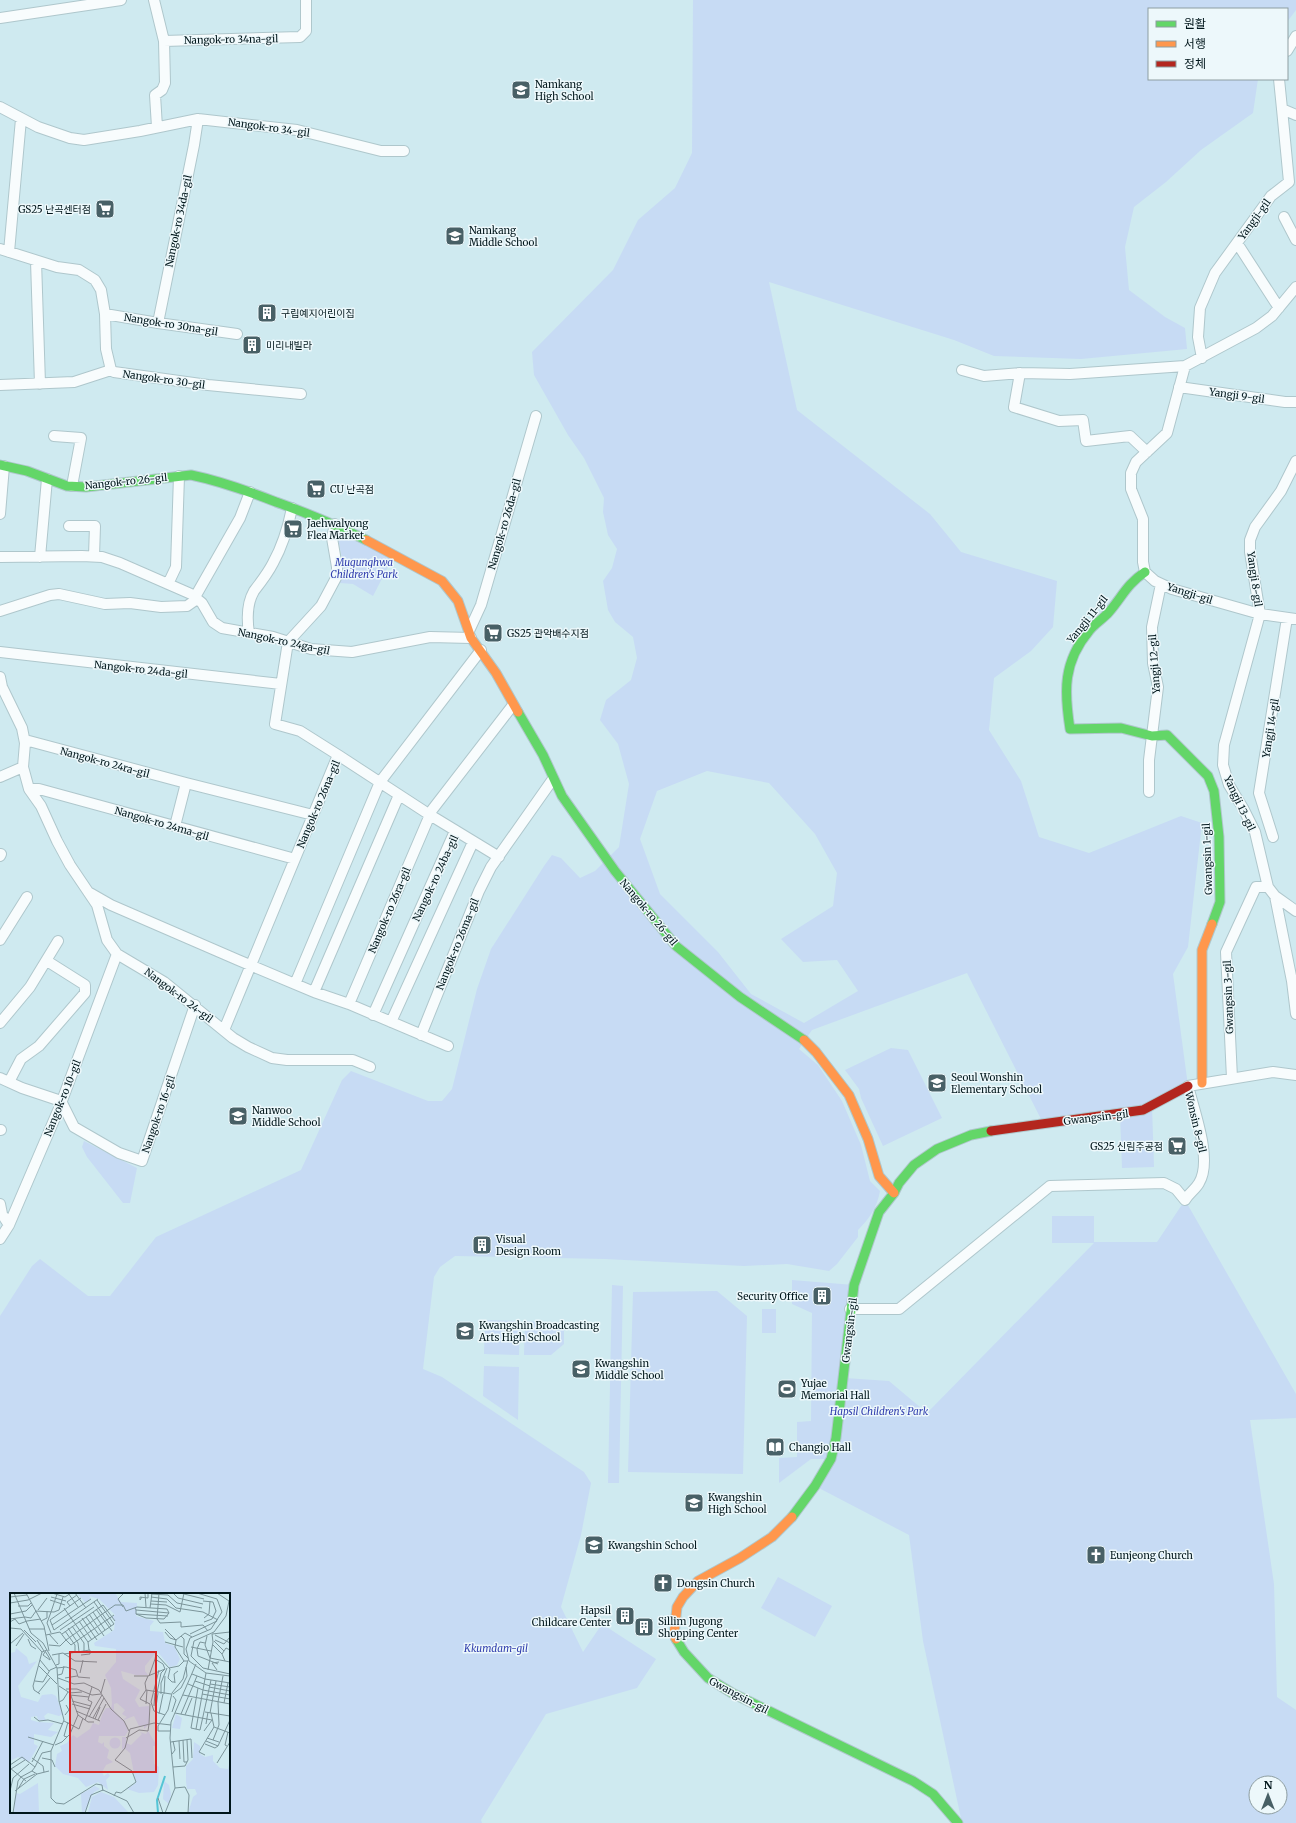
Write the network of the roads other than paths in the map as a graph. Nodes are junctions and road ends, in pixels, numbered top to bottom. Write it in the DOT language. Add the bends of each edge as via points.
graph roads {
  1 [pos="121,0"];
  2 [pos="154,0"];
  3 [pos="306,0"];
  4 [pos="74,3"];
  5 [pos="0,18"];
  6 [pos="1296,36"];
  7 [pos="164,41"];
  8 [pos="1288,50"];
  9 [pos="1279,80"];
  10 [pos="0,106"];
  11 [pos="1282,109"];
  12 [pos="1296,115"];
  13 [pos="198,118"];
  14 [pos="21,119"];
  15 [pos="157,127"];
  16 [pos="404,151"];
  17 [pos="1284,217"];
  18 [pos="1296,240"];
  19 [pos="1236,243"];
  20 [pos="5,250"];
  21 [pos="36,261"];
  22 [pos="1296,287"];
  23 [pos="1279,308"];
  24 [pos="105,314"];
  25 [pos="158,323"];
  26 [pos="237,334"];
  27 [pos="1202,358"];
  28 [pos="1184,366"];
  29 [pos="111,370"];
  30 [pos="962,370"];
  31 [pos="1020,373"];
  32 [pos="40,384"];
  33 [pos="0,385"];
  34 [pos="1179,387"];
  35 [pos="301,394"];
  36 [pos="1296,402"];
  37 [pos="536,416"];
  38 [pos="54,436"];
  39 [pos="1147,452"];
  40 [pos="1296,461"];
  41 [pos="2,465"];
  42 [pos="179,476"];
  43 [pos="47,479"];
  44 [pos="72,486"];
  45 [pos="250,492"];
  46 [pos="292,508"];
  47 [pos="0,514"];
  48 [pos="335,524"];
  49 [pos="69,526"];
  50 [pos="94,556"];
  51 [pos="0,557"];
  52 [pos="40,557"];
  53 [pos="1145,572"];
  54 [pos="168,584"];
  55 [pos="1161,584"];
  56 [pos="196,598"];
  57 [pos="0,611"];
  58 [pos="1260,614"];
  59 [pos="1292,618"];
  60 [pos="249,633"];
  61 [pos="470,634"];
  62 [pos="288,642"];
  63 [pos="0,649"];
  64 [pos="482,650"];
  65 [pos="0,652"];
  66 [pos="0,656"];
  67 [pos="0,677"];
  68 [pos="281,684"];
  69 [pos="513,705"];
  70 [pos="1152,736"];
  71 [pos="25,743"];
  72 [pos="338,755"];
  73 [pos="23,767"];
  74 [pos="0,777"];
  75 [pos="554,779"];
  76 [pos="380,782"];
  77 [pos="186,783"];
  78 [pos="29,789"];
  79 [pos="1149,792"];
  80 [pos="399,795"];
  81 [pos="313,815"];
  82 [pos="430,816"];
  83 [pos="175,826"];
  84 [pos="455,831"];
  85 [pos="1273,837"];
  86 [pos="473,842"];
  87 [pos="499,857"];
  88 [pos="295,858"];
  89 [pos="1268,887"];
  90 [pos="90,893"];
  91 [pos="1275,896"];
  92 [pos="26,897"];
  93 [pos="1296,911"];
  94 [pos="0,940"];
  95 [pos="58,941"];
  96 [pos="117,954"];
  97 [pos="47,961"];
  98 [pos="251,966"];
  99 [pos="294,984"];
  100 [pos="314,992"];
  101 [pos="85,993"];
  102 [pos="99,1002"];
  103 [pos="349,1004"];
  104 [pos="194,1005"];
  105 [pos="1296,1014"];
  106 [pos="373,1015"];
  107 [pos="391,1022"];
  108 [pos="0,1023"];
  109 [pos="224,1030"];
  110 [pos="421,1035"];
  111 [pos="448,1046"];
  112 [pos="370,1068"];
  113 [pos="1296,1075"];
  114 [pos="1232,1078"];
  115 [pos="4,1080"];
  116 [pos="1202,1083"];
  117 [pos="1188,1086"];
  118 [pos="61,1101"];
  119 [pos="894,1193"];
  120 [pos="0,1204"];
  121 [pos="9,1225"];
  122 [pos="0,1239"];
  123 [pos="850,1309"];
  124 [pos="958,1823"];
  1 -- 4 [label="street"];
  2 -- 7 [label="street"];
  3 -- 7 [label="street, Nangok-ro 34na-gil" via="306,31 300,37"];
  4 -- 5 [label="street"];
  6 -- 8 [label="street"];
  7 -- 15 [label="street" via="165,82 162,90 155,95"];
  9 -- 11 [label="street"];
  10 -- 14 [label="street, Nangok-ro 34-gil"];
  11 -- 12 [label="street"];
  11 -- 19 [label="street, Yangji-gil" via="1289,182 1271,196"];
  13 -- 15 [label="street, Nangok-ro 34-gil"];
  13 -- 16 [label="street, Nangok-ro 34-gil" via="297,130 381,150"];
  13 -- 25 [label="street, Nangok-ro 34da-gil"];
  14 -- 15 [label="street, Nangok-ro 34-gil" via="70,138 84,140"];
  14 -- 20 [label="street"];
  17 -- 18 [label="street"];
  19 -- 23 [label="street, Yangji-gil"];
  19 -- 27 [label="street, Yangji-gil" via="1215,273 1200,308 1198,337"];
  20 -- 21 [label="street, Nangok-ro 30-gil"];
  21 -- 24 [label="street, Nangok-ro 30-gil" via="79,270 95,280 101,290"];
  21 -- 32 [label="street"];
  22 -- 23 [label="street"];
  23 -- 27 [label="street" via="1256,328"];
  24 -- 25 [label="street, Nangok-ro 30na-gil"];
  24 -- 29 [label="street, Nangok-ro 30-gil" via="106,349"];
  25 -- 26 [label="street, Nangok-ro 30na-gil"];
  27 -- 28 [label="street"];
  28 -- 31 [label="street" via="1070,374"];
  28 -- 34 [label="street"];
  29 -- 32 [label="street" via="74,382"];
  29 -- 35 [label="street, Nangok-ro 30-gil" via="122,374 208,385"];
  30 -- 31 [label="street" via="984,376"];
  31 -- 39 [label="street" via="1014,407 1058,421 1083,420 1086,441 1130,436"];
  32 -- 33 [label="street"];
  34 -- 36 [label="street, Yangji 9-gil"];
  34 -- 39 [label="street" via="1167,433"];
  37 -- 61 [label="street, Nangok-ro 26da-gil" via="481,605"];
  38 -- 44 [label="street" via="81,438"];
  39 -- 53 [label="street" via="1136,462 1131,473 1131,490 1143,519"];
  40 -- 58 [label="street, Yangji 8-gil" via="1281,491 1255,527 1250,540"];
  41 -- 43 [label="street, Nangok-ro 26-gil"];
  41 -- 47 [label="street, Nangok-ro 26-gil"];
  42 -- 44 [label="street, Nangok-ro 26-gil" via="86,487"];
  42 -- 45 [label="street, Nangok-ro 26-gil" via="206,478"];
  42 -- 54 [label="street, Nangok-ro 26-gil" via="176,567"];
  43 -- 44 [label="street, Nangok-ro 26-gil"];
  43 -- 52 [label="street"];
  45 -- 46 [label="street, Nangok-ro 26-gil"];
  45 -- 56 [label="street" via="240,518"];
  46 -- 48 [label="street, Nangok-ro 26-gil"];
  46 -- 60 [label="street" via="287,533 273,563 254,592 248,608"];
  48 -- 61 [label="street, Nangok-ro 26-gil" via="442,581 458,601"];
  48 -- 62 [label="street" via="332,538 337,576 321,606"];
  49 -- 50 [label="street" via="95,526"];
  50 -- 52 [label="street, Nangok-ro 24ga-gil"];
  50 -- 54 [label="street, Nangok-ro 24ga-gil" via="120,563"];
  51 -- 52 [label="street, Nangok-ro 24ga-gil"];
  53 -- 55 [label="street, Yangji-gil"];
  53 -- 70 [label="street, Yangji 11-gil" via="1131,581 1108,614 1080,641 1072,655 1065,689 1070,729 1121,728"];
  54 -- 56 [label="street, Nangok-ro 24ga-gil"];
  55 -- 58 [label="street, Yangji-gil"];
  55 -- 70 [label="street, Yangji 12-gil" via="1152,627 1153,662 1158,687"];
  56 -- 57 [label="street" via="187,606 161,607 130,603 105,604 59,594"];
  56 -- 60 [label="street, Nangok-ro 24ga-gil" via="202,603 213,622 222,628"];
  58 -- 59 [label="street, Yangji-gil"];
  58 -- 89 [label="street, Yangji 13-gil" via="1224,745 1223,764 1229,785 1255,832"];
  59 -- 85 [label="street, Yangji 14-gil" via="1259,793"];
  60 -- 62 [label="street, Nangok-ro 24ga-gil"];
  61 -- 62 [label="street, Nangok-ro 24ga-gil" via="430,637 352,652 311,648"];
  61 -- 64 [label="street, Nangok-ro 26-gil"];
  62 -- 68 [label="street, Nangok-ro 26na-gil"];
  63 -- 65 [label="street"];
  64 -- 69 [label="street, Nangok-ro 26-gil"];
  64 -- 76 [label="street"];
  65 -- 66 [label="street"];
  65 -- 68 [label="street, Nangok-ro 24da-gil"];
  67 -- 71 [label="street, Nangok-ro 24-gil" via="2,687 22,728"];
  68 -- 72 [label="street, Nangok-ro 26na-gil" via="275,724 300,731"];
  69 -- 75 [label="street, Nangok-ro 26-gil" via="543,755"];
  69 -- 82 [label="street, Nangok-ro 26ra-gil"];
  70 -- 79 [label="street, Yangji 12-gil"];
  70 -- 116 [label="street, Gwangsin 1-gil" via="1168,735 1208,776 1214,791 1219,838 1220,902 1202,950"];
  71 -- 73 [label="street, Nangok-ro 24-gil"];
  71 -- 77 [label="street, Nangok-ro 24ra-gil" via="29,741"];
  72 -- 76 [label="street"];
  72 -- 81 [label="street, Nangok-ro 26na-gil"];
  73 -- 74 [label="street"];
  73 -- 78 [label="street, Nangok-ro 24-gil"];
  75 -- 87 [label="street, Nangok-ro 26ma-gil"];
  75 -- 119 [label="street, Nangok-ro 26-gil" via="562,796 615,871 676,946 740,997 806,1041 816,1052 853,1102 879,1176"];
  76 -- 80 [label="street"];
  76 -- 99 [label="street"];
  77 -- 81 [label="street, Nangok-ro 24ra-gil"];
  77 -- 83 [label="street"];
  78 -- 83 [label="street, Nangok-ro 24ma-gil" via="39,789"];
  78 -- 90 [label="street, Nangok-ro 24-gil" via="41,806 70,865"];
  80 -- 82 [label="street"];
  80 -- 100 [label="street"];
  81 -- 88 [label="street, Nangok-ro 26na-gil"];
  82 -- 84 [label="street"];
  82 -- 103 [label="street, Nangok-ro 26ra-gil"];
  83 -- 88 [label="street, Nangok-ro 24ma-gil"];
  84 -- 86 [label="street, Nangok-ro 24ba-gil"];
  84 -- 106 [label="street, Nangok-ro 24ba-gil"];
  86 -- 87 [label="street"];
  86 -- 107 [label="street, Nangok-ro 24ba-gil"];
  87 -- 110 [label="street, Nangok-ro 26ma-gil" via="479,891"];
  88 -- 98 [label="street, Nangok-ro 26na-gil"];
  89 -- 91 [label="street, Yangji 13-gil"];
  89 -- 114 [label="street, Gwangsin 3-gil" via="1256,887 1226,952"];
  90 -- 96 [label="street, Nangok-ro 24-gil" via="97,905 107,940"];
  90 -- 98 [label="street" via="111,905"];
  91 -- 93 [label="street, Yangji 13-gil"];
  91 -- 105 [label="street"];
  92 -- 94 [label="street"];
  95 -- 97 [label="street"];
  96 -- 102 [label="street, Nangok-ro 10-gil"];
  96 -- 104 [label="street, Nangok-ro 24-gil" via="164,982"];
  97 -- 101 [label="street" via="85,985"];
  97 -- 108 [label="street" via="30,988"];
  98 -- 99 [label="street"];
  98 -- 109 [label="street"];
  99 -- 100 [label="street"];
  100 -- 103 [label="street"];
  101 -- 102 [label="street"];
  101 -- 115 [label="street" via="39,1046 21,1059"];
  102 -- 118 [label="street, Nangok-ro 10-gil"];
  103 -- 106 [label="street"];
  104 -- 109 [label="street, Nangok-ro 24-gil"];
  104 -- 118 [label="street, Nangok-ro 16-gil" via="142,1161 119,1153 74,1128"];
  106 -- 107 [label="street"];
  107 -- 110 [label="street"];
  109 -- 112 [label="street, Nangok-ro 24-gil" via="248,1047 272,1058 353,1060"];
  110 -- 111 [label="street"];
  113 -- 114 [label="street, Gwangsin-gil" via="1273,1072"];
  114 -- 116 [label="street, Gwangsin-gil"];
  115 -- 118 [label="street"];
  116 -- 117 [label="street, Gwangsin-gil"];
  117 -- 119 [label="street, Gwangsin-gil" via="1143,1110 999,1129 958,1139 937,1148 914,1165"];
  117 -- 123 [label="street, Wonsin 8-gil" via="1204,1157 1203,1174 1185,1200 1176,1189 1166,1184 1050,1186 900,1309"];
  118 -- 121 [label="street, Nangok-ro 10-gil"];
  119 -- 123 [label="street, Gwangsin-gil" via="879,1212 854,1285"];
  120 -- 121 [label="street" via="2,1214"];
  121 -- 122 [label="street, Nangok-ro 10-gil"];
  123 -- 124 [label="street, Gwangsin-gil" via="832,1459 786,1524 772,1537 698,1581 683,1597 677,1607 674,1636 684,1652 708,1678 913,1781 933,1794"];
}
